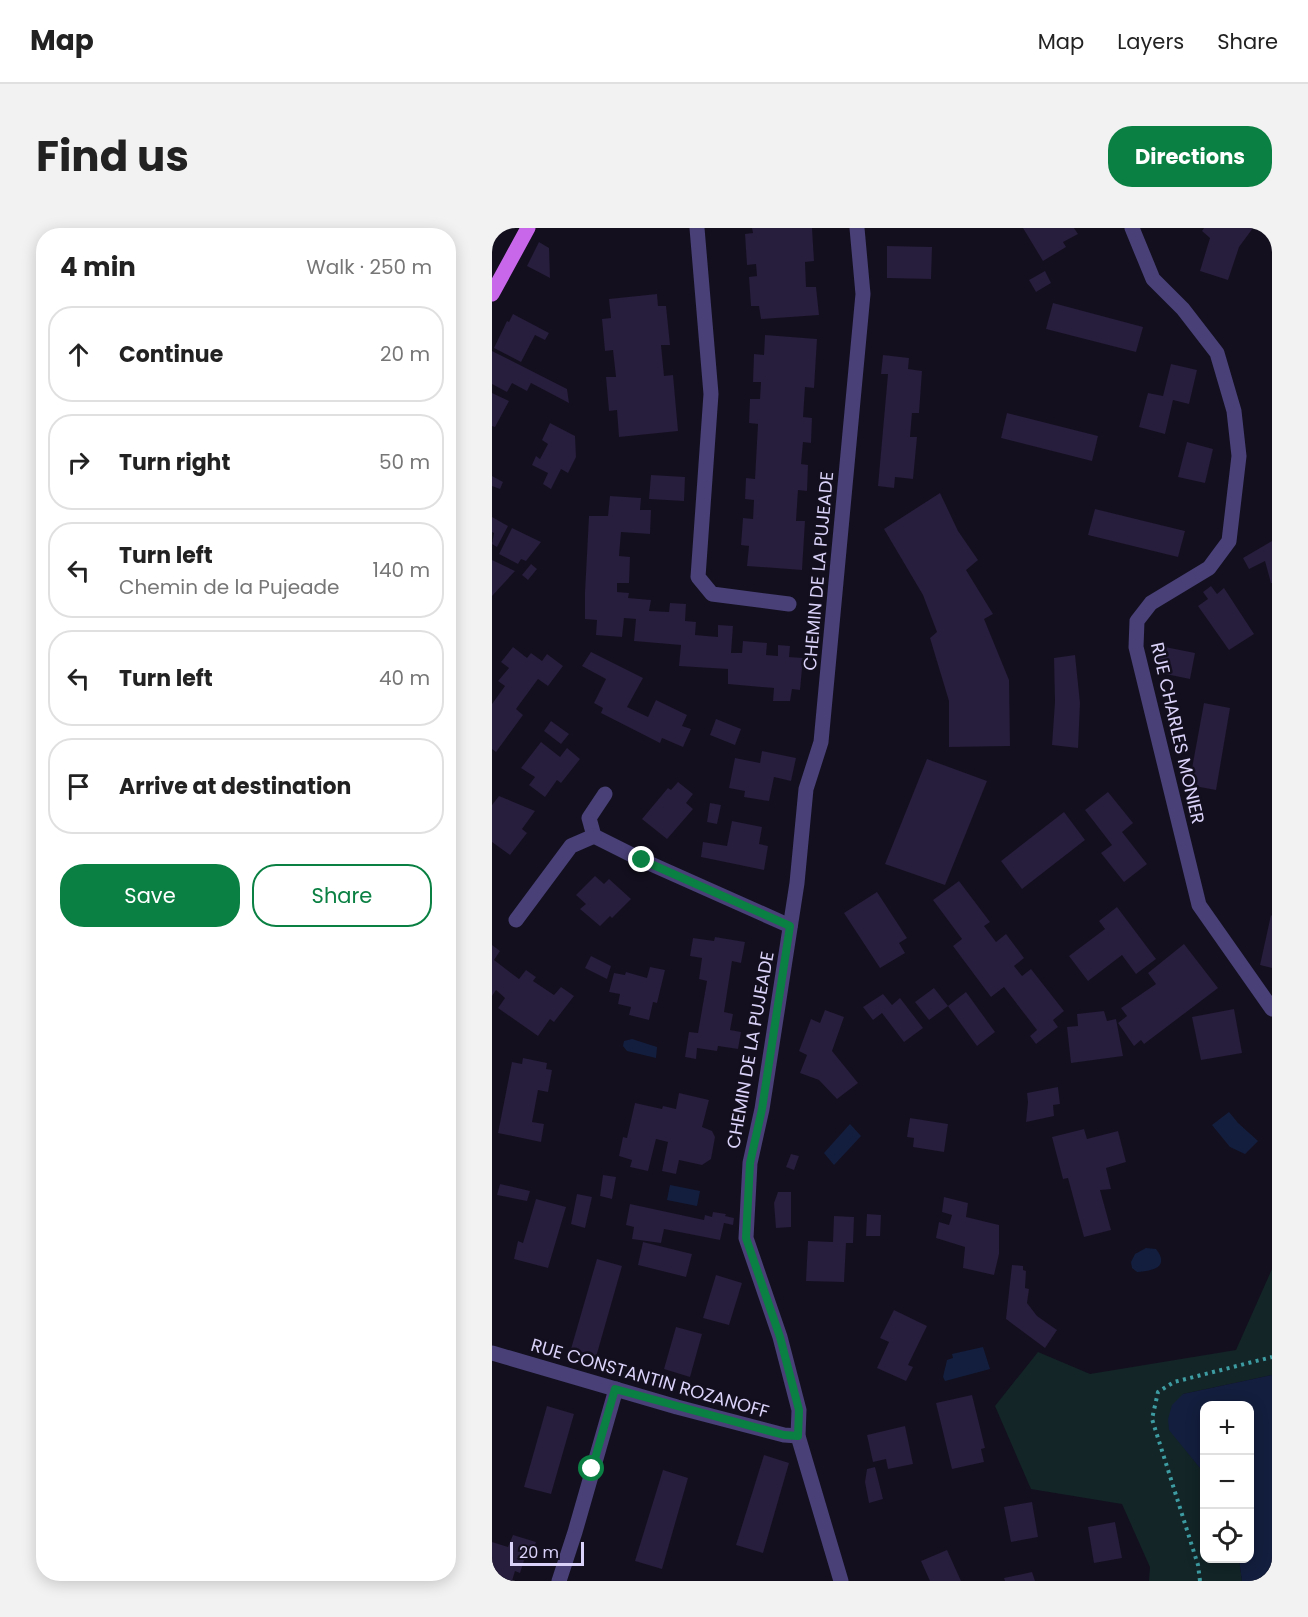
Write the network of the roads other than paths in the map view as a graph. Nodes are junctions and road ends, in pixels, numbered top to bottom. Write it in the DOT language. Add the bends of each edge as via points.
graph roads {
  1 [pos="697,228"];
  2 [pos="857,228"];
  3 [pos="1132,228"];
  4 [pos="528,229"];
  5 [pos="492,294"];
  6 [pos="789,604"];
  7 [pos="605,794"];
  8 [pos="594,836"];
  9 [pos="516,920"];
  10 [pos="790,926"];
  11 [pos="1272,1009"];
  12 [pos="492,1353"];
  13 [pos="615,1389"];
  14 [pos="798,1436"];
  15 [pos="559,1581"];
  16 [pos="840,1581"];
  1 -- 6 [label="street" via="711,394 698,578 712,594"];
  2 -- 10 [label="street, CHEMIN DE LA PUJEADE" via="863,294 830,659 821,742 806,789"];
  3 -- 11 [label="street, RUE CHARLES MONIER" via="1153,279 1183,309 1217,353 1234,411 1239,456 1228,541 1209,568 1151,603 1137,621 1136,647 1199,905"];
  4 -- 5 [label="main road"];
  7 -- 8 [label="street" via="589,818"];
  8 -- 9 [label="street" via="571,846"];
  8 -- 10 [label="street"];
  10 -- 14 [label="street, CHEMIN DE LA PUJEADE" via="750,1163 746,1238 780,1337 799,1410"];
  12 -- 13 [label="street, RUE CONSTANTIN ROZANOFF"];
  13 -- 14 [label="street, RUE CONSTANTIN ROZANOFF"];
  13 -- 15 [label="street"];
  14 -- 16 [label="street, CHEMIN DE LA PUJEADE"];
}
